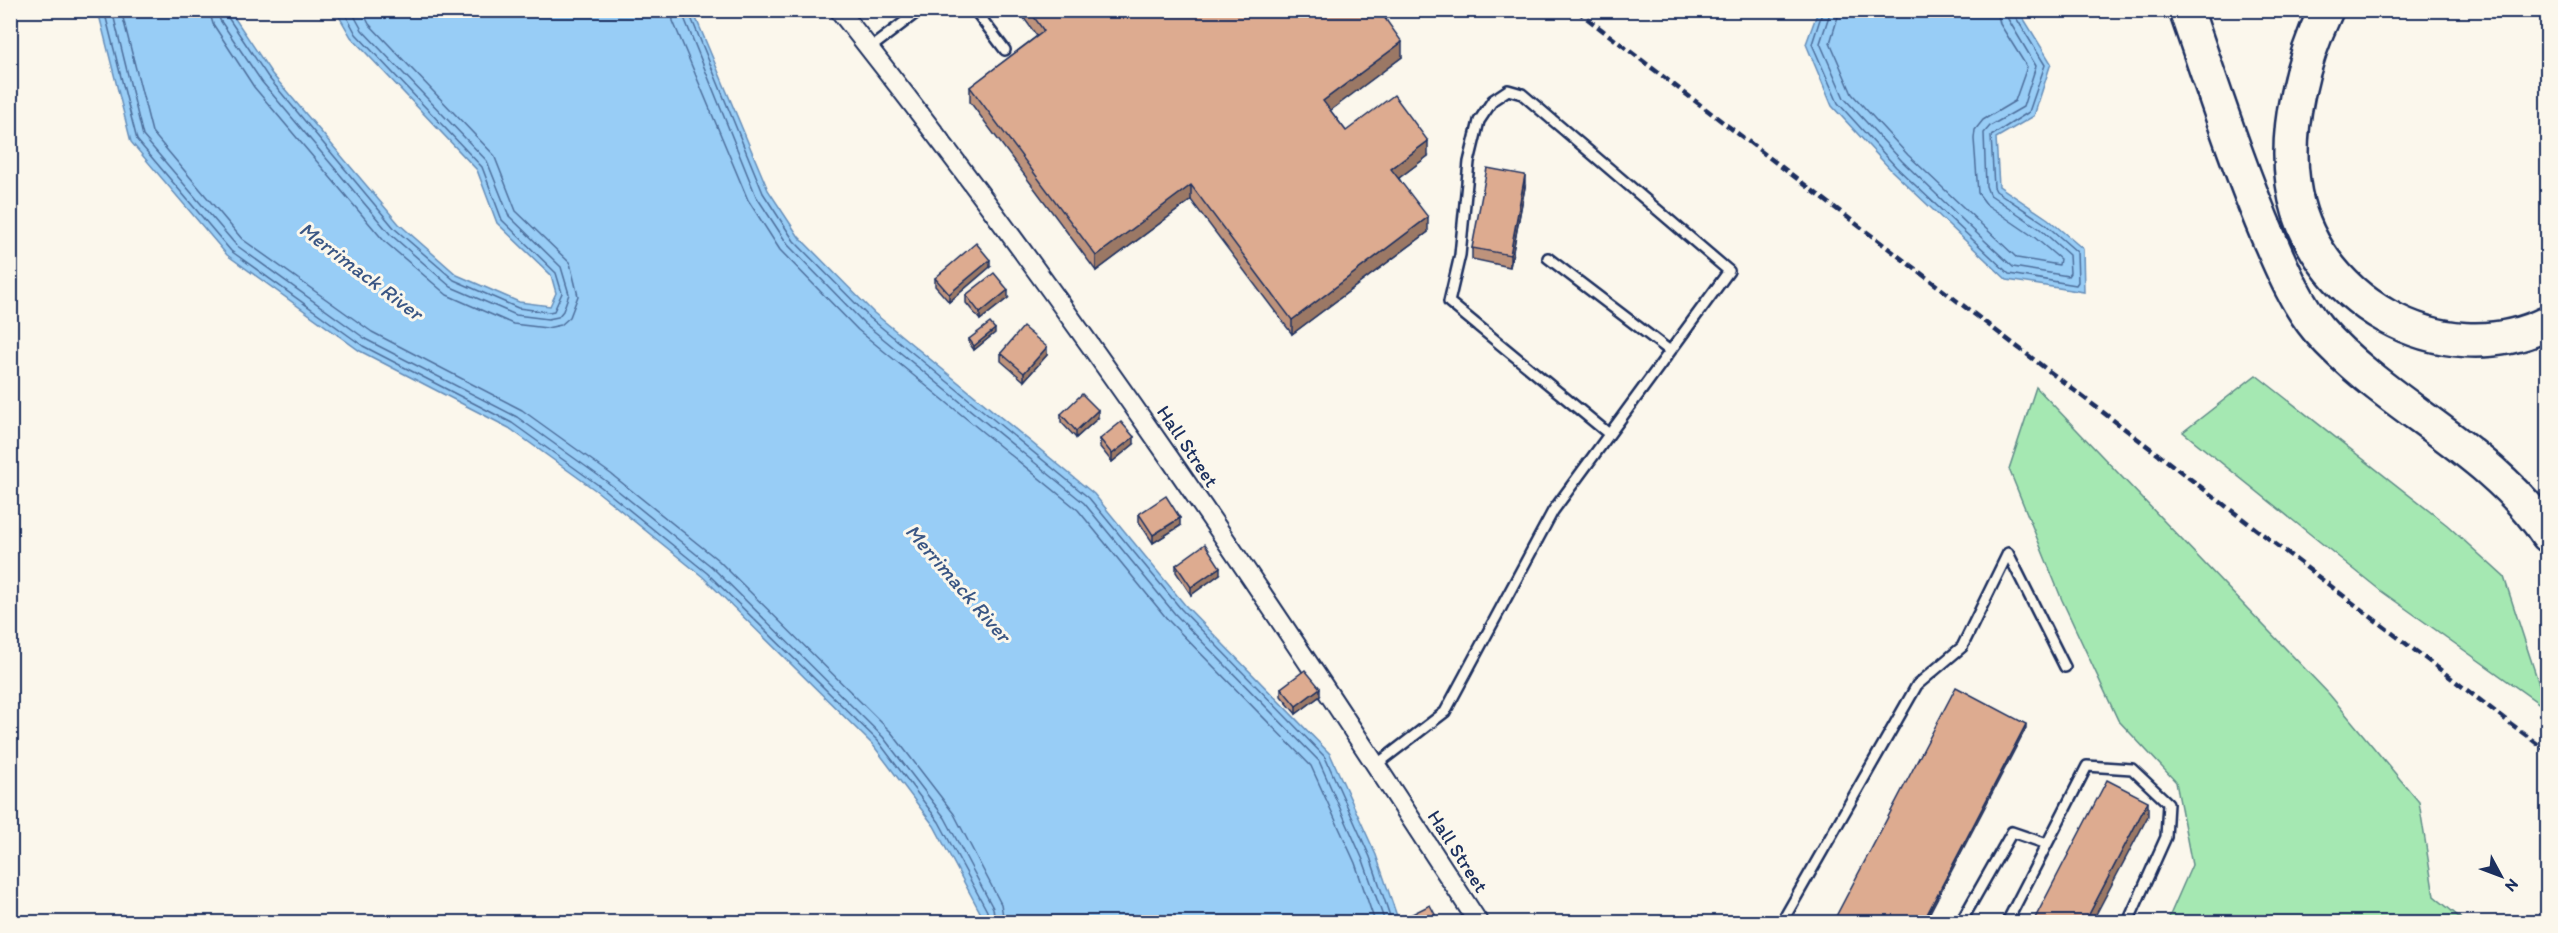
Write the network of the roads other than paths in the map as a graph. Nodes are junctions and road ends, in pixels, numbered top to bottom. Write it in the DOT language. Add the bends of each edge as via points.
graph roads {
  1 [pos="839,10"];
  2 [pos="920,10"];
  3 [pos="975,10"];
  4 [pos="2186,10"];
  5 [pos="2326,10"];
  6 [pos="869,49"];
  7 [pos="1005,50"];
  8 [pos="1548,258"];
  9 [pos="2547,323"];
  10 [pos="1670,351"];
  11 [pos="1609,434"];
  12 [pos="2547,535"];
  13 [pos="2065,667"];
  14 [pos="1376,765"];
  15 [pos="2048,844"];
  16 [pos="1478,922"];
  17 [pos="1782,922"];
  18 [pos="1961,922"];
  19 [pos="2007,922"];
  20 [pos="2128,922"];
  1 -- 6 [label="street, Hall Street"];
  2 -- 6 [label="lane"];
  3 -- 7 [label="lane"];
  4 -- 12 [label="highway" via="2252,198 2287,279 2317,327 2360,371 2496,476"];
  5 -- 9 [label="highway" via="2302,75 2292,158 2293,183 2304,223 2328,267 2366,305 2424,333 2489,338 2524,333"];
  6 -- 14 [label="street, Hall Street" via="1111,373"];
  8 -- 10 [label="lane"];
  10 -- 11 [label="lane"];
  10 -- 11 [label="lane" via="1729,271 1522,94 1508,90 1493,100 1479,121 1469,162 1460,255 1449,302"];
  11 -- 14 [label="lane" via="1553,511 1445,711"];
  13 -- 17 [label="lane" via="2008,553 1962,647 1917,685"];
  14 -- 16 [label="street, Hall Street"];
  15 -- 18 [label="lane" via="2012,832"];
  15 -- 19 [label="lane"];
  15 -- 20 [label="lane" via="2087,766 2132,769 2168,803 2166,837"];
}
